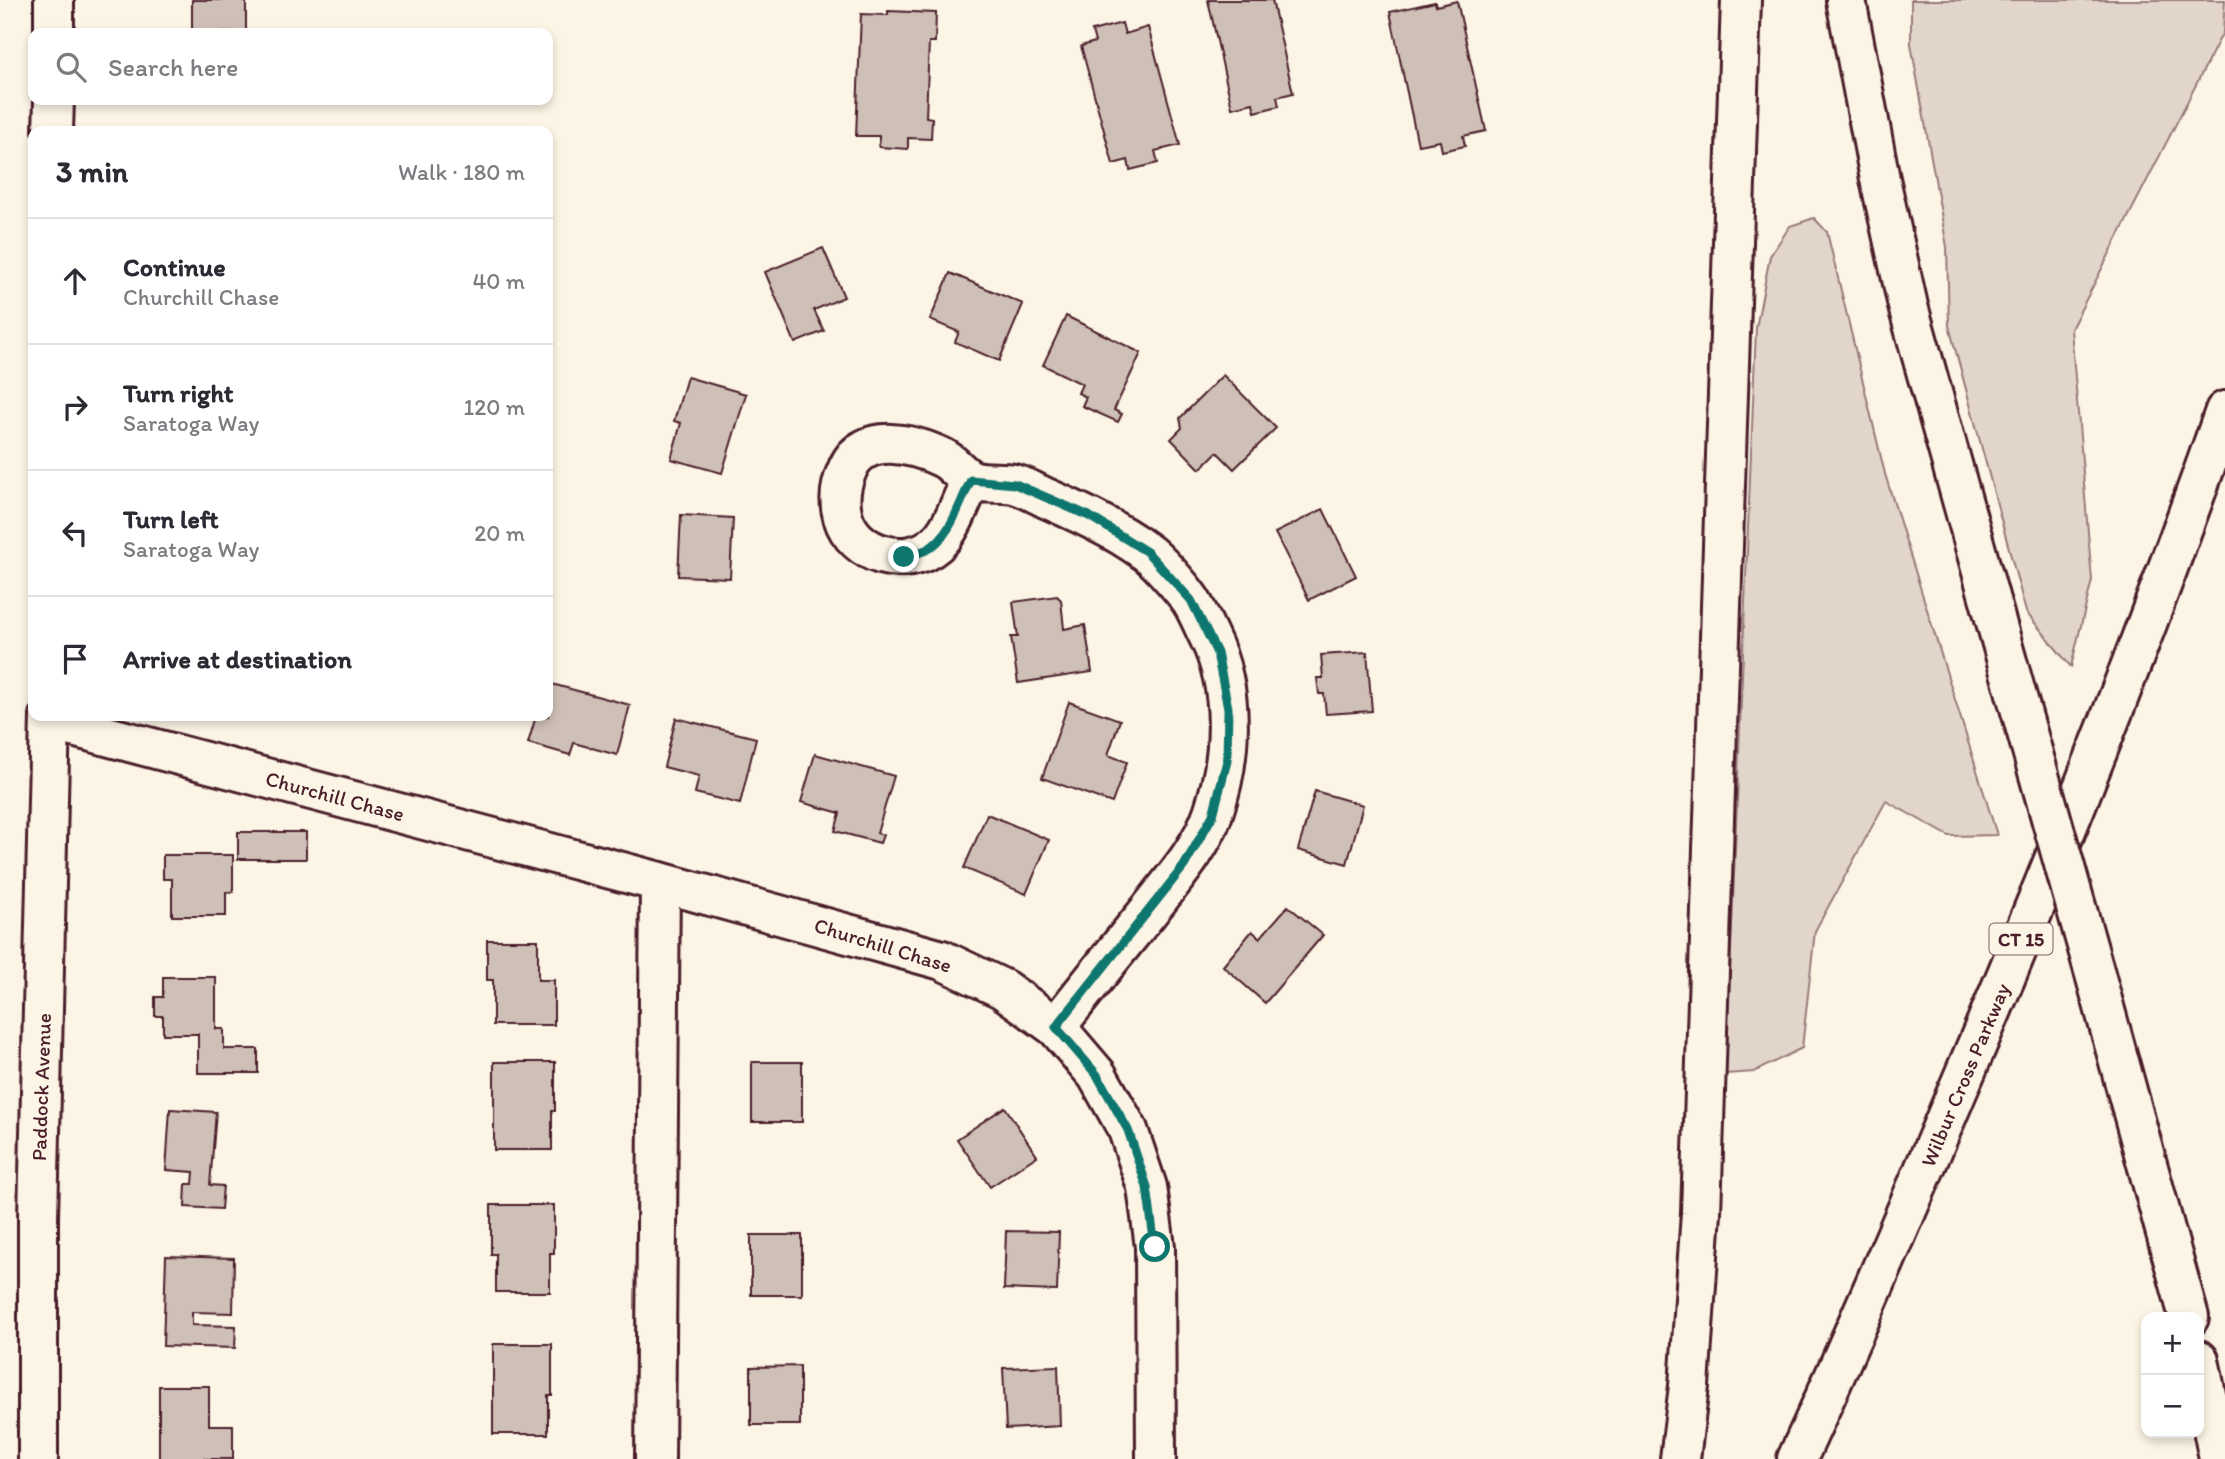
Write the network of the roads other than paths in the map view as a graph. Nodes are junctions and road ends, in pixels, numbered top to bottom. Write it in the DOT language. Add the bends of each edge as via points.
graph roads {
  1 [pos="54,0"];
  2 [pos="1741,0"];
  3 [pos="1846,0"];
  4 [pos="54,28"];
  5 [pos="54,105"];
  6 [pos="54,126"];
  7 [pos="2225,411"];
  8 [pos="971,480"];
  9 [pos="50,721"];
  10 [pos="61,721"];
  11 [pos="660,882"];
  12 [pos="1056,1027"];
  13 [pos="2188,1312"];
  14 [pos="2202,1375"];
  15 [pos="38,1459"];
  16 [pos="655,1459"];
  17 [pos="1156,1459"];
  18 [pos="1680,1459"];
  19 [pos="1797,1459"];
  20 [pos="2219,1459"];
  1 -- 4 [label="main road"];
  2 -- 18 [label="main road" via="1701,1213"];
  3 -- 13 [label="main road, bridge" via="1908,306"];
  5 -- 6 [label="main road"];
  7 -- 19 [label="main road, Wilbur Cross Parkway / CT 15" via="2007,974"];
  8 -- 12 [label="main road" via="1015,484 1089,516 1147,552 1191,600 1217,653 1228,708 1227,761 1213,815 1184,866"];
  9 -- 15 [label="main road, Paddock Avenue" via="38,1205"];
  10 -- 11 [label="main road, Churchill Chase"];
  11 -- 12 [label="main road, Churchill Chase" via="942,960 1003,989"];
  11 -- 16 [label="main road"];
  12 -- 17 [label="main road, Churchill Chase" via="1097,1075 1128,1130 1147,1187 1155,1247"];
  14 -- 20 [label="main road"];
}
